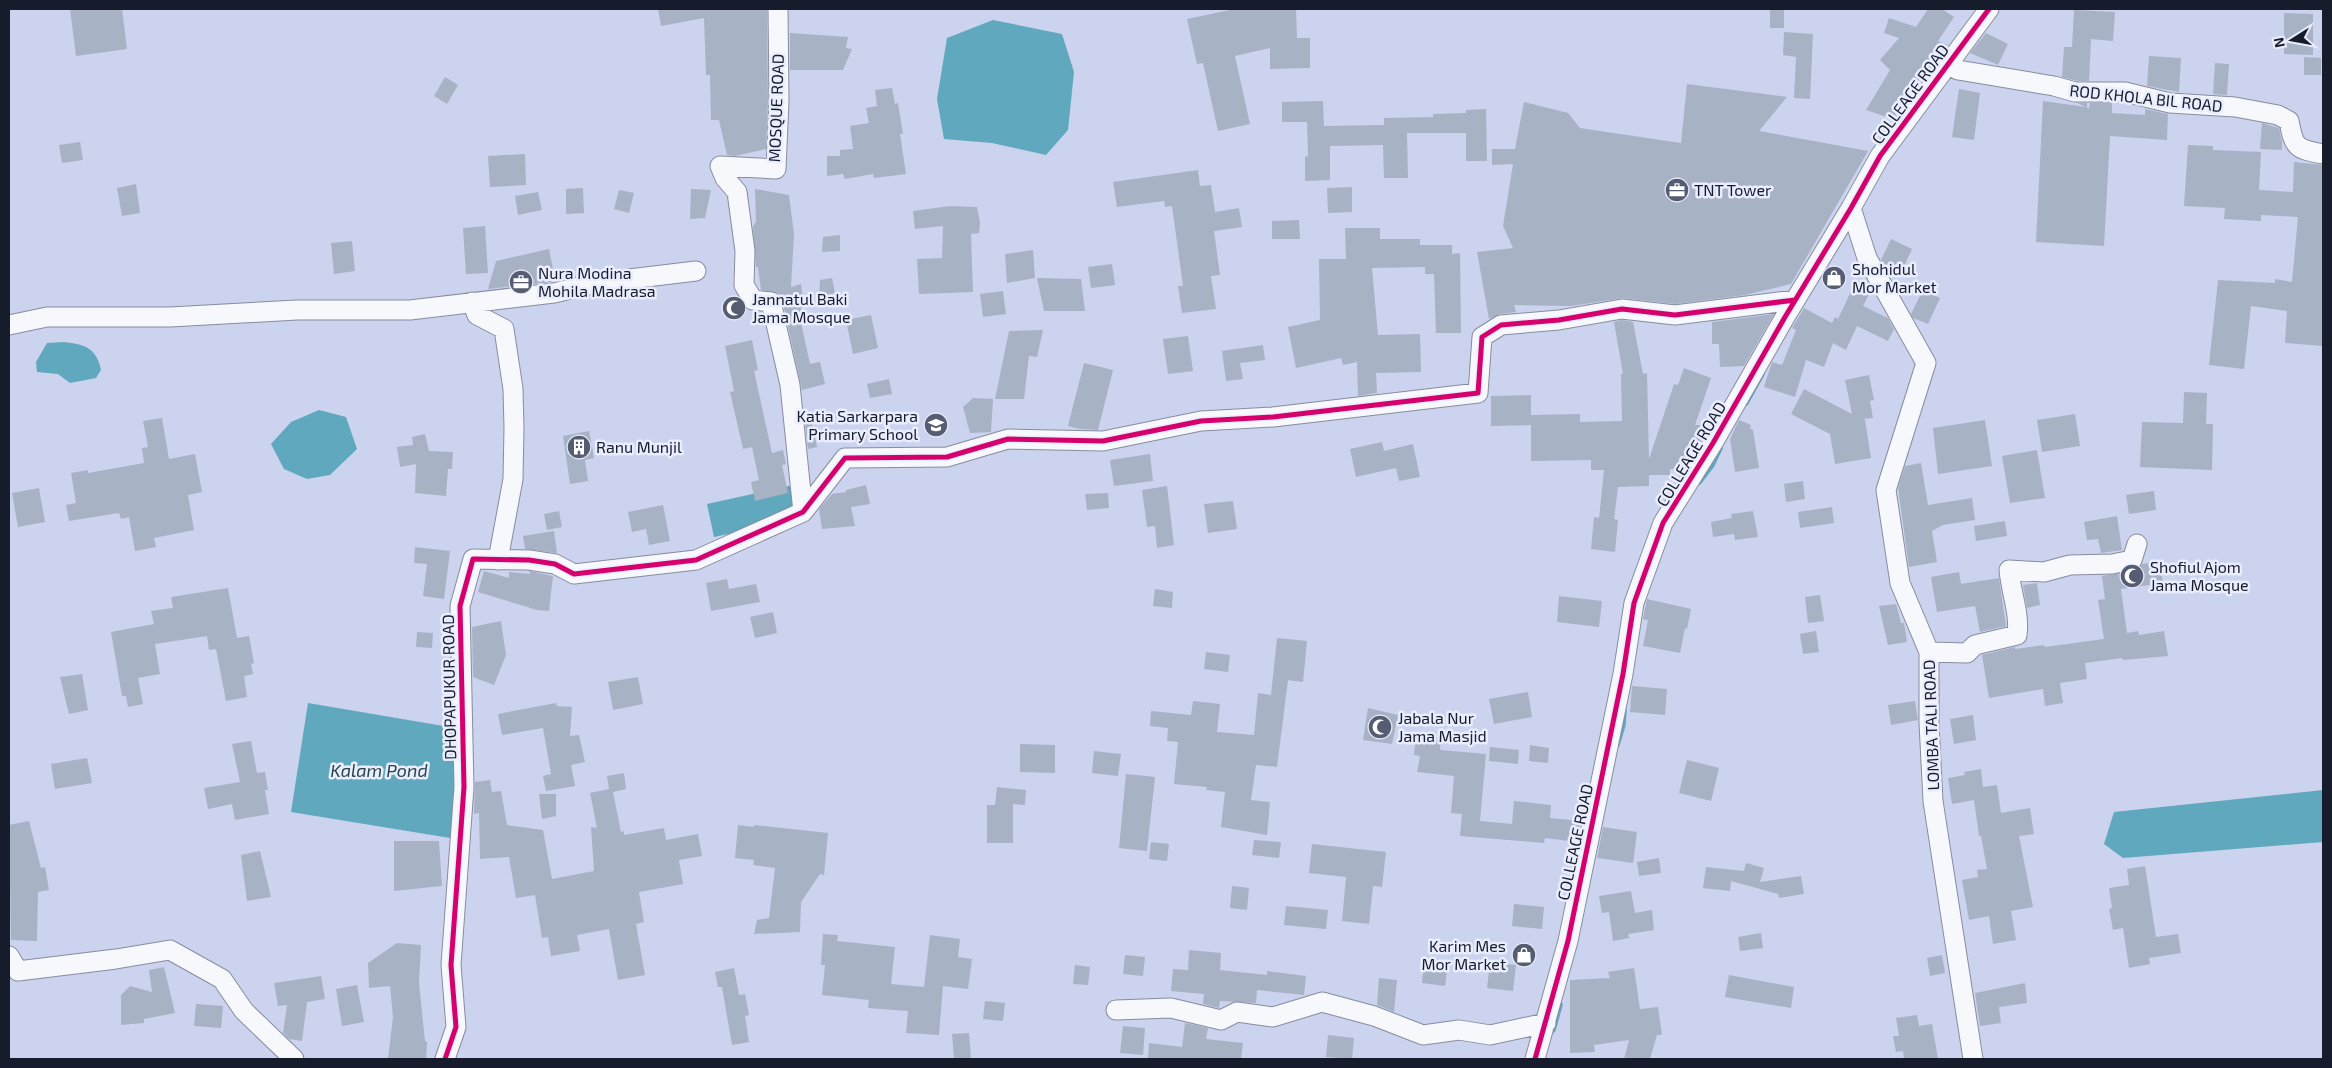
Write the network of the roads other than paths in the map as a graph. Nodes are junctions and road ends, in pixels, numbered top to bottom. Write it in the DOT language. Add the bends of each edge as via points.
graph roads {
  1 [pos="778,9"];
  2 [pos="1989,9"];
  3 [pos="1947,64"];
  4 [pos="2323,154"];
  5 [pos="1851,208"];
  6 [pos="696,271"];
  7 [pos="1795,300"];
  8 [pos="472,302"];
  9 [pos="9,325"];
  10 [pos="803,512"];
  11 [pos="2137,544"];
  12 [pos="498,560"];
  13 [pos="1929,652"];
  14 [pos="9,956"];
  15 [pos="1116,1010"];
  16 [pos="1546,1023"];
  17 [pos="294,1059"];
  18 [pos="445,1059"];
  19 [pos="1535,1059"];
  20 [pos="1973,1059"];
  1 -- 10 [label="street, MOSQUE ROAD" via="776,169 720,166 737,192 745,251 744,285 753,300 771,302 790,385"];
  2 -- 3 [label="street, COLLEAGE ROAD"];
  3 -- 4 [label="street, ROD KHOLA BIL ROAD" via="1958,70 2075,92 2125,92 2170,103 2278,115 2289,120 2297,147"];
  3 -- 5 [label="street, COLLEAGE ROAD" via="1880,156"];
  5 -- 7 [label="street, COLLEAGE ROAD"];
  5 -- 13 [label="street, LOMBA TALI ROAD" via="1867,258 1926,363 1886,490 1900,583"];
  6 -- 8 [label="street"];
  7 -- 10 [label="street, DHOPAPUKUR ROAD" via="1675,315 1622,310 1501,325 1482,337 1478,393 1273,417 1201,420 1103,441 1008,440 947,457 845,458"];
  7 -- 16 [label="street, COLLEAGE ROAD" via="1663,523 1634,603 1621,684 1568,941"];
  8 -- 9 [label="street" via="410,310 47,317"];
  8 -- 12 [label="street" via="477,315 504,329 513,389 513,480"];
  10 -- 12 [label="street, DHOPAPUKUR ROAD" via="696,560 574,574 555,564"];
  11 -- 13 [label="street" via="2132,560 2070,565 2044,572 2009,570 2019,624 2017,635 1975,645 1967,653"];
  12 -- 18 [label="street, DHOPAPUKUR ROAD" via="473,559 460,606 464,787 451,966 456,1027"];
  13 -- 20 [label="street, LOMBA TALI ROAD" via="1934,801"];
  14 -- 17 [label="street" via="18,971 170,950 222,980 244,1011"];
  15 -- 16 [label="street" via="1171,1008 1221,1020 1237,1012 1273,1017 1322,1002 1374,1016 1423,1036 1459,1030 1490,1035"];
  16 -- 19 [label="street, COLLEAGE ROAD"];
}
